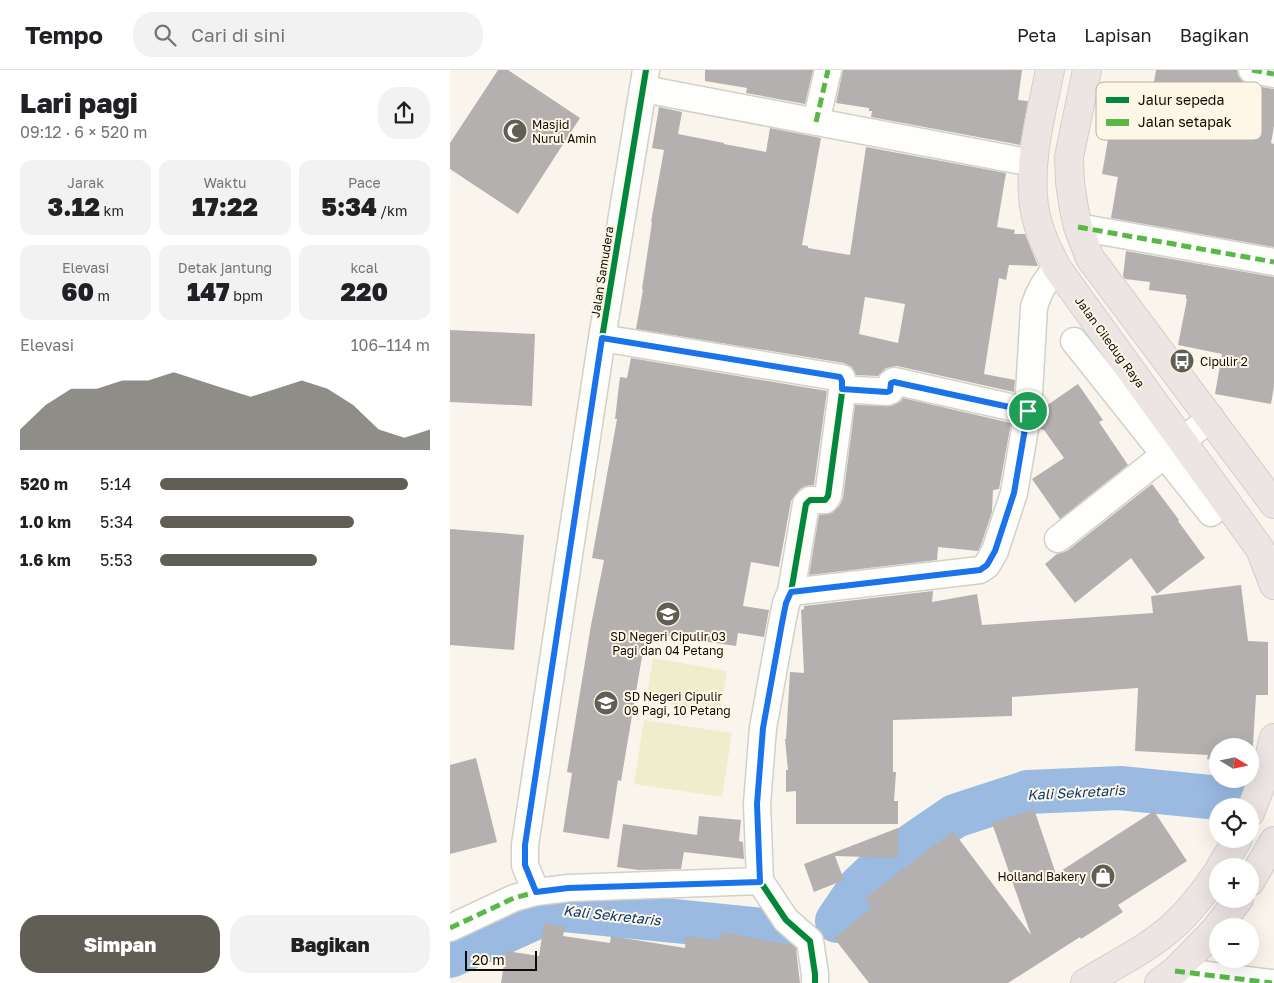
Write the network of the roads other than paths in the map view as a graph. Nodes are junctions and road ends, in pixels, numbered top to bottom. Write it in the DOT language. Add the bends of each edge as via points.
graph roads {
  1 [pos="828,70"];
  2 [pos="1050,70"];
  3 [pos="1088,70"];
  4 [pos="1252,70"];
  5 [pos="1274,74"];
  6 [pos="645,80"];
  7 [pos="816,122"];
  8 [pos="1032,163"];
  9 [pos="1078,227"];
  10 [pos="1274,262"];
  11 [pos="1056,268"];
  12 [pos="602,338"];
  13 [pos="1074,342"];
  14 [pos="842,389"];
  15 [pos="1028,411"];
  16 [pos="1211,418"];
  17 [pos="1173,448"];
  18 [pos="1274,504"];
  19 [pos="1211,513"];
  20 [pos="1058,539"];
  21 [pos="1274,585"];
  22 [pos="791,592"];
  23 [pos="1274,738"];
  24 [pos="1256,798"];
  25 [pos="1274,841"];
  26 [pos="1259,867"];
  27 [pos="760,882"];
  28 [pos="1209,885"];
  29 [pos="536,892"];
  30 [pos="1232,908"];
  31 [pos="1224,918"];
  32 [pos="450,928"];
  33 [pos="1209,935"];
  34 [pos="1167,977"];
  35 [pos="815,983"];
  36 [pos="1085,983"];
  37 [pos="1272,983"];
  1 -- 7 [label="street"];
  2 -- 8 [label="main road, Jalan Ciledug Raya"];
  3 -- 9 [label="main road" via="1069,157"];
  4 -- 5 [label="street"];
  6 -- 7 [label="street, Jalan Samudera"];
  6 -- 12 [label="street, Jalan Samudera"];
  7 -- 8 [label="street, Jalan Samudera"];
  8 -- 11 [label="main road, Jalan Ciledug Raya" via="1032,197 1037,221"];
  9 -- 10 [label="street"];
  9 -- 16 [label="main road" via="1090,258"];
  11 -- 15 [label="street" via="1039,291 1034,307"];
  11 -- 17 [label="main road, Jalan Ciledug Raya"];
  12 -- 14 [label="street" via="840,377"];
  12 -- 29 [label="street, Jalan Samudera" via="525,845 525,865"];
  13 -- 17 [label="street"];
  14 -- 15 [label="street" via="887,392 894,382"];
  14 -- 22 [label="street" via="828,496 825,500 810,500 806,504"];
  15 -- 22 [label="street" via="1014,493 995,551 987,565 980,570"];
  16 -- 17 [label="street"];
  16 -- 18 [label="main road"];
  17 -- 19 [label="street"];
  17 -- 20 [label="street"];
  17 -- 21 [label="main road, Jalan Ciledug Raya" via="1260,550"];
  22 -- 27 [label="street" via="786,603 763,728 757,804"];
  23 -- 24 [label="main road"];
  25 -- 26 [label="main road"];
  27 -- 29 [label="street" via="568,888"];
  27 -- 35 [label="street" via="786,920 810,941"];
  28 -- 36 [label="main road" via="1174,926"];
  29 -- 32 [label="street" via="514,898"];
  30 -- 31 [label="main road"];
  33 -- 34 [label="main road"];
  34 -- 37 [label="street"];
}
